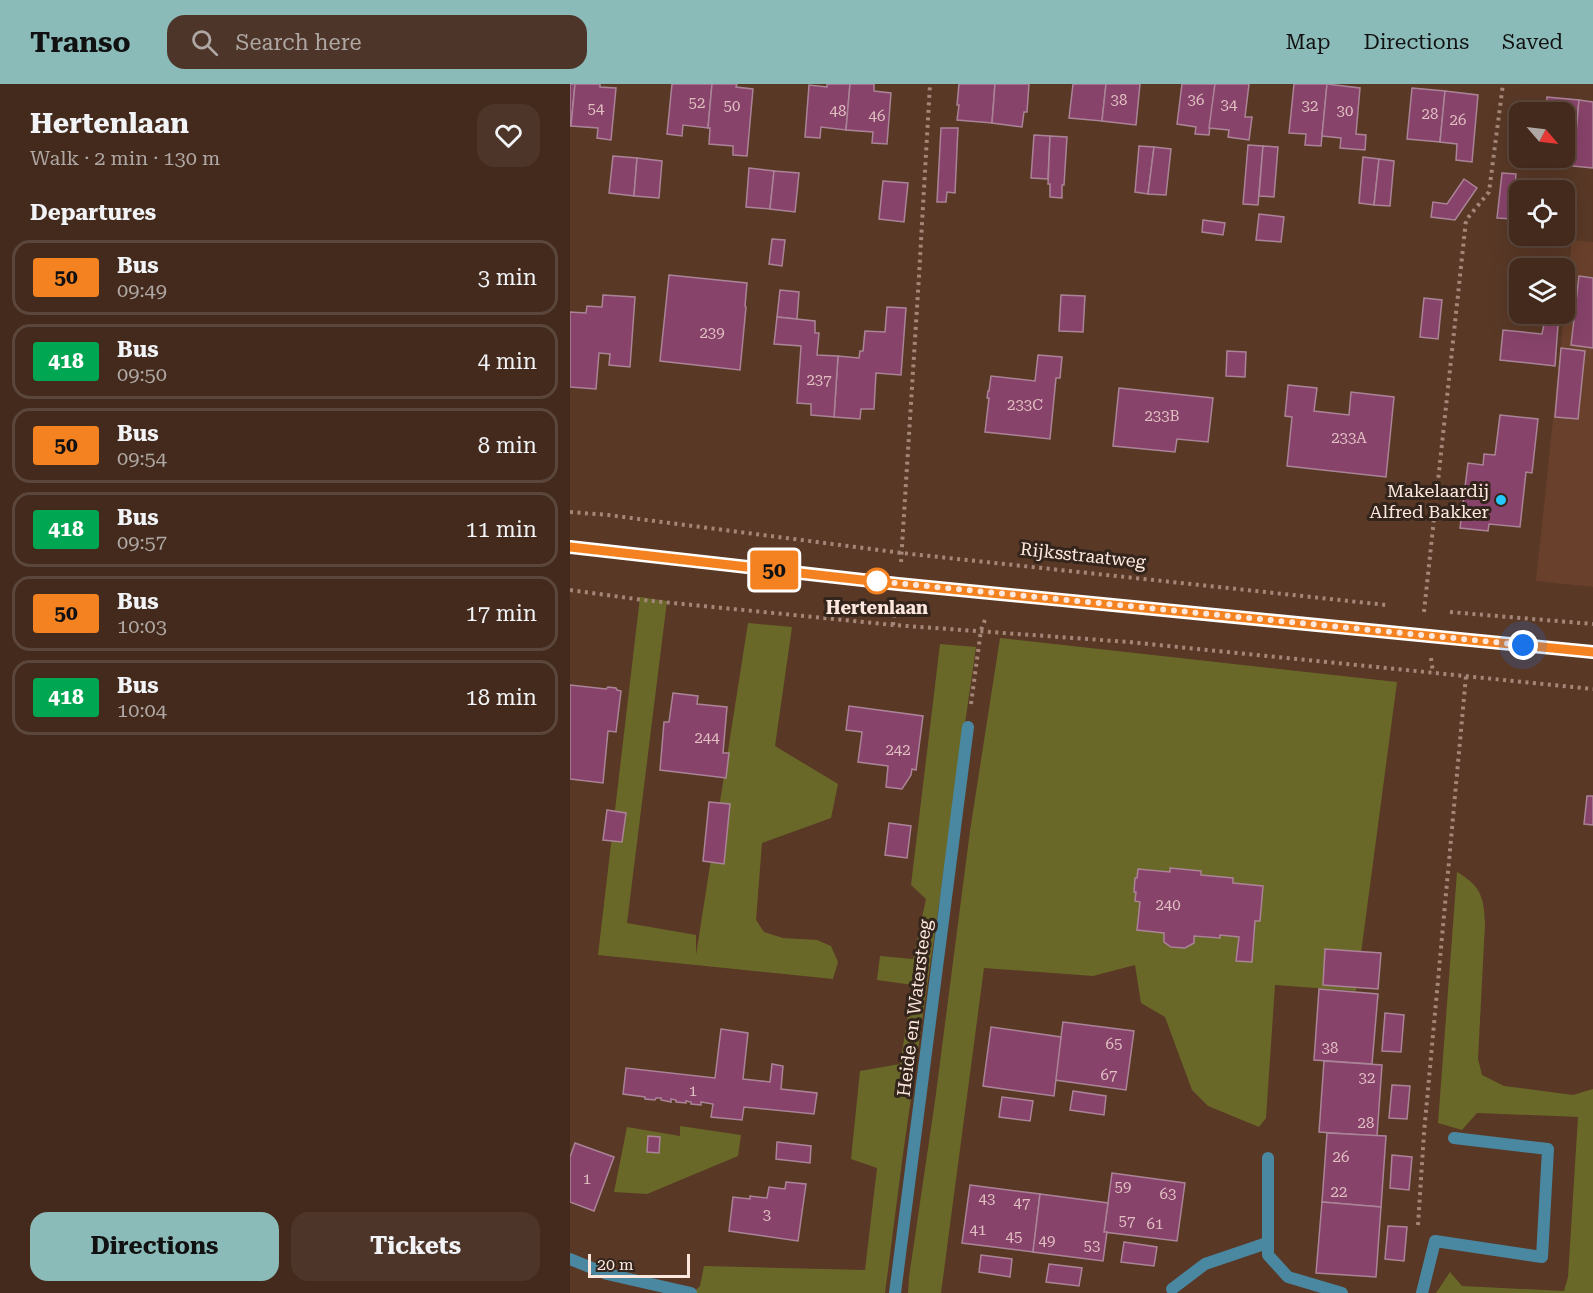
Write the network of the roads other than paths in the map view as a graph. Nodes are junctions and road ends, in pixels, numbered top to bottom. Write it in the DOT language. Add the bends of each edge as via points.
graph roads {
  1 [pos="570,547"];
  2 [pos="1593,652"];
  3 [pos="968,727"];
  4 [pos="1454,1138"];
  5 [pos="1268,1158"];
  6 [pos="1267,1243"];
  7 [pos="570,1259"];
  8 [pos="1172,1289"];
  9 [pos="691,1293"];
  10 [pos="895,1293"];
  11 [pos="1342,1293"];
  12 [pos="1422,1293"];
  1 -- 2 [label="main road" via="898,584"];
  3 -- 10 [label="street, Heide en Watersteeg"];
  4 -- 12 [label="street" via="1548,1149 1542,1257 1435,1241"];
  5 -- 6 [label="street"];
  6 -- 8 [label="street" via="1205,1264"];
  6 -- 11 [label="street" via="1268,1255 1288,1277"];
  7 -- 9 [label="street" via="607,1274"];
}
